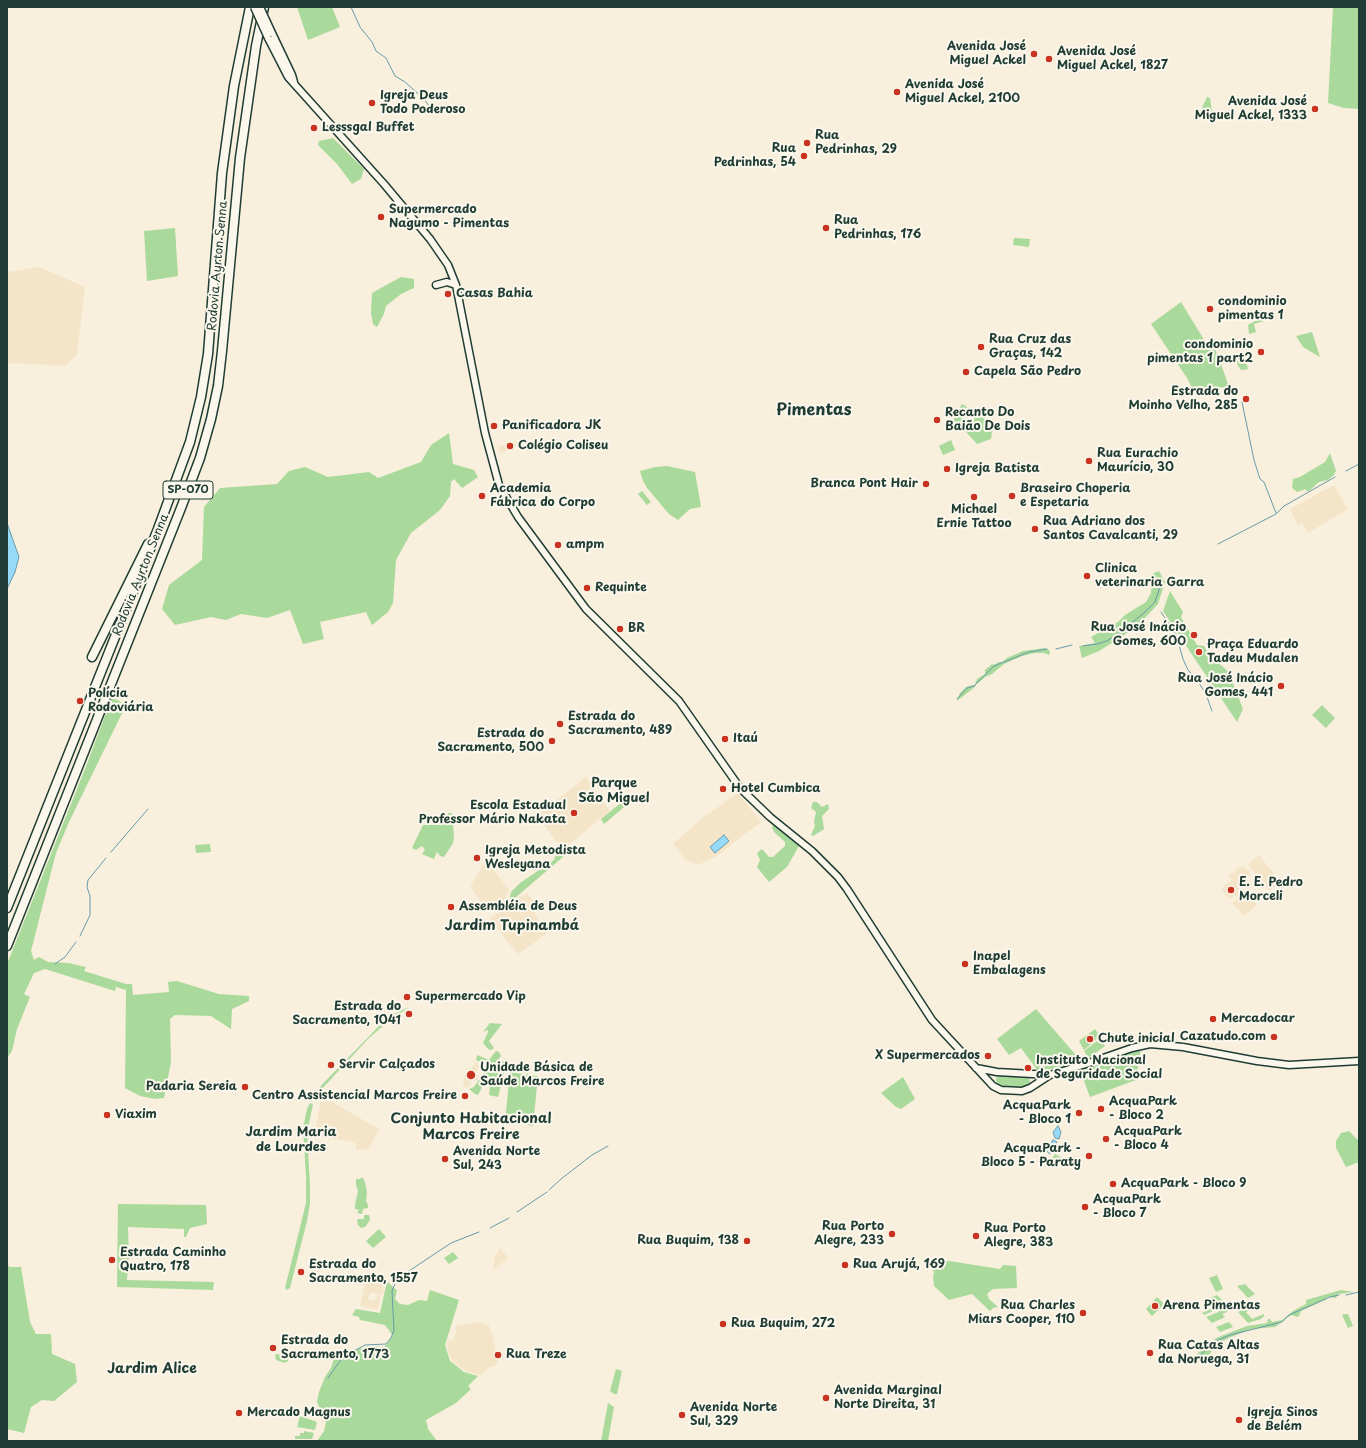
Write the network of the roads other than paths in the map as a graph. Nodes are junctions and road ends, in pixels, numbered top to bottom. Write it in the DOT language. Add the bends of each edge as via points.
graph roads {
  1 [pos="250,7"];
  2 [pos="254,7"];
  3 [pos="260,7"];
  4 [pos="264,7"];
  5 [pos="270,36"];
  6 [pos="436,285"];
  7 [pos="456,285"];
  8 [pos="158,529"];
  9 [pos="92,656"];
  10 [pos="25,901"];
  11 [pos="7,908"];
  12 [pos="7,946"];
  13 [pos="7,955"];
  14 [pos="1359,1061"];
  15 [pos="976,1068"];
  16 [pos="996,1072"];
  17 [pos="1032,1075"];
  18 [pos="1050,1075"];
  19 [pos="993,1086"];
  20 [pos="1030,1088"];
  1 -- 8 [label="highway, Rodovia Ayrton Senna / SP-070" via="234,86 222,173 208,354 201,397 190,442"];
  2 -- 5 [label="main road, bridge"];
  3 -- 5 [label="main road, bridge"];
  4 -- 10 [label="highway, Rodovia Ayrton Senna / SP-070" via="240,158 223,343 211,419 200,458"];
  5 -- 7 [label="main road" via="294,82 430,239 448,265"];
  6 -- 7 [label="main road" via="447,282"];
  7 -- 15 [label="main road" via="492,463 499,485 518,517 586,608 679,701 740,788 838,877 932,1020"];
  8 -- 9 [label="highway" via="143,551"];
  8 -- 11 [label="highway, Rodovia Ayrton Senna / SP-070"];
  10 -- 12 [label="highway, Rodovia Ayrton Senna / SP-070"];
  10 -- 13 [label="highway"];
  14 -- 18 [label="main road" via="1281,1064 1183,1047 1150,1044"];
  15 -- 16 [label="main road"];
  15 -- 19 [label="main road"];
  16 -- 17 [label="main road"];
  16 -- 19 [label="main road"];
  17 -- 18 [label="main road"];
  17 -- 20 [label="main road" via="1033,1082"];
  18 -- 20 [label="main road"];
  19 -- 20 [label="main road" via="1016,1092"];
}
